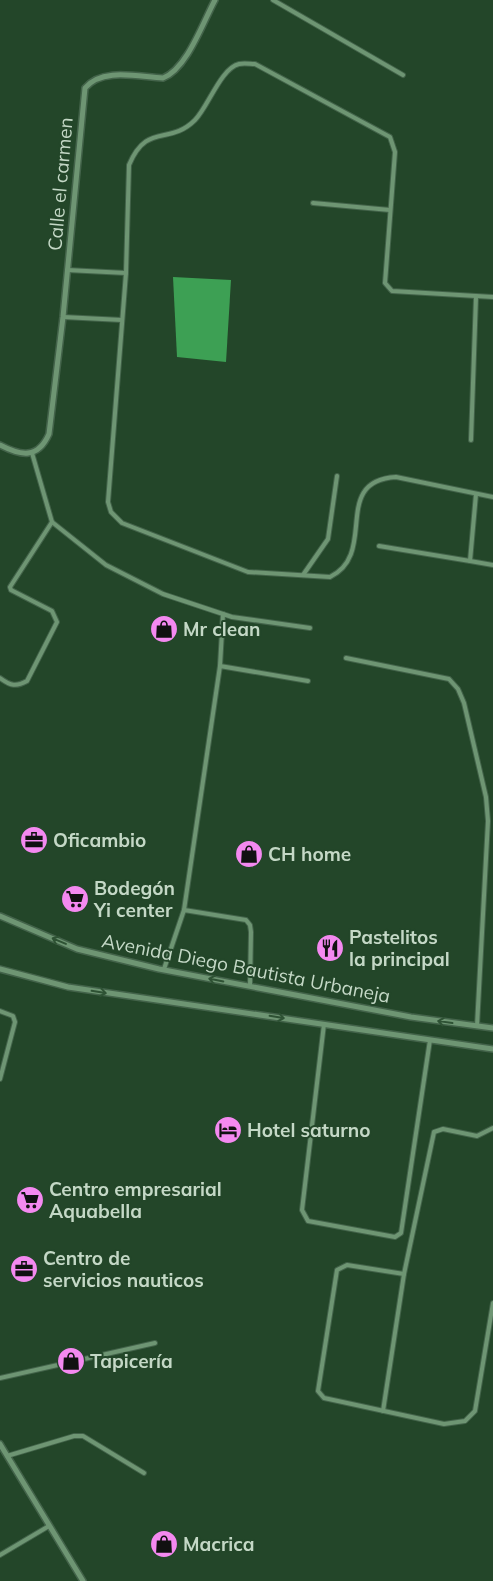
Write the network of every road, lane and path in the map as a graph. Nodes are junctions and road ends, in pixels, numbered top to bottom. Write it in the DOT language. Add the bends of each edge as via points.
graph roads {
  1 [pos="215,0"];
  2 [pos="273,0"];
  3 [pos="403,75"];
  4 [pos="313,203"];
  5 [pos="390,210"];
  6 [pos="67,270"];
  7 [pos="126,273"];
  8 [pos="476,297"];
  9 [pos="493,298"];
  10 [pos="63,317"];
  11 [pos="122,320"];
  12 [pos="471,440"];
  13 [pos="0,445"];
  14 [pos="32,453"];
  15 [pos="337,476"];
  16 [pos="476,494"];
  17 [pos="493,497"];
  18 [pos="52,522"];
  19 [pos="379,546"];
  20 [pos="470,561"];
  21 [pos="493,565"];
  22 [pos="303,575"];
  23 [pos="223,614"];
  24 [pos="310,628"];
  25 [pos="346,658"];
  26 [pos="220,666"];
  27 [pos="0,678"];
  28 [pos="308,681"];
  29 [pos="184,910"];
  30 [pos="0,916"];
  31 [pos="0,969"];
  32 [pos="164,969"];
  33 [pos="250,986"];
  34 [pos="0,1011"];
  35 [pos="324,1024"];
  36 [pos="477,1026"];
  37 [pos="493,1028"];
  38 [pos="430,1040"];
  39 [pos="493,1048"];
  40 [pos="0,1079"];
  41 [pos="493,1128"];
  42 [pos="404,1274"];
  43 [pos="493,1303"];
  44 [pos="155,1343"];
  45 [pos="0,1378"];
  46 [pos="383,1411"];
  47 [pos="0,1444"];
  48 [pos="7,1456"];
  49 [pos="144,1473"];
  50 [pos="50,1526"];
  51 [pos="0,1555"];
  52 [pos="83,1581"];
  1 -- 6 [label="street, Calle el carmen" via="183,62 172,75 163,78 103,76 92,80 85,88"];
  2 -- 3 [label="lane"];
  4 -- 5 [label="lane"];
  5 -- 7 [label="lane" via="395,152 390,138 255,64 239,64 228,70 196,119 182,130 143,142 136,150 129,165"];
  5 -- 8 [label="lane" via="385,282 392,291"];
  6 -- 7 [label="lane"];
  6 -- 10 [label="street, Calle el carmen"];
  7 -- 11 [label="lane"];
  8 -- 9 [label="lane"];
  8 -- 12 [label="lane"];
  10 -- 11 [label="lane"];
  10 -- 14 [label="street, Calle el carmen" via="49,434 43,446"];
  11 -- 22 [label="lane" via="108,502 111,512 122,523 248,572"];
  13 -- 14 [label="street" via="13,452"];
  14 -- 18 [label="lane"];
  15 -- 22 [label="lane" via="328,539"];
  16 -- 17 [label="lane"];
  16 -- 20 [label="lane"];
  16 -- 22 [label="lane" via="396,477 371,483 362,491 351,557 341,571 330,577"];
  18 -- 23 [label="lane" via="106,565 163,594"];
  18 -- 27 [label="lane" via="10,590 52,611 57,622 28,681 10,686"];
  19 -- 20 [label="lane"];
  20 -- 21 [label="lane"];
  23 -- 24 [label="lane"];
  23 -- 26 [label="lane"];
  25 -- 36 [label="lane" via="449,679 458,689 464,704 486,797 488,821"];
  26 -- 28 [label="lane"];
  26 -- 29 [label="lane"];
  29 -- 32 [label="lane"];
  29 -- 33 [label="lane" via="246,920 250,925"];
  32 -- 30 [label="street, Avenida Diego Bautista Urbaneja, one-way" via="77,949"];
  31 -- 35 [label="street, Avenida Diego Bautista Urbaneja, one-way" via="68,987"];
  33 -- 32 [label="street, Avenida Diego Bautista Urbaneja, one-way"];
  36 -- 33 [label="street, Avenida Diego Bautista Urbaneja, one-way" via="411,1017"];
  34 -- 40 [label="lane" via="13,1016 15,1022"];
  35 -- 38 [label="street, Avenida Diego Bautista Urbaneja"];
  35 -- 38 [label="lane" via="303,1216 308,1222 395,1237 401,1233"];
  36 -- 37 [label="street, Avenida Diego Bautista Urbaneja"];
  38 -- 39 [label="street, Avenida Diego Bautista Urbaneja"];
  41 -- 42 [label="lane" via="477,1136 443,1129 434,1132"];
  42 -- 46 [label="lane"];
  42 -- 46 [label="lane" via="347,1265 337,1270 318,1391 324,1398"];
  43 -- 46 [label="lane" via="475,1411 465,1421 444,1424"];
  44 -- 45 [label="lane"];
  47 -- 48 [label="street"];
  48 -- 49 [label="lane" via="83,1436"];
  48 -- 50 [label="street"];
  50 -- 51 [label="lane"];
  50 -- 52 [label="street"];
}
